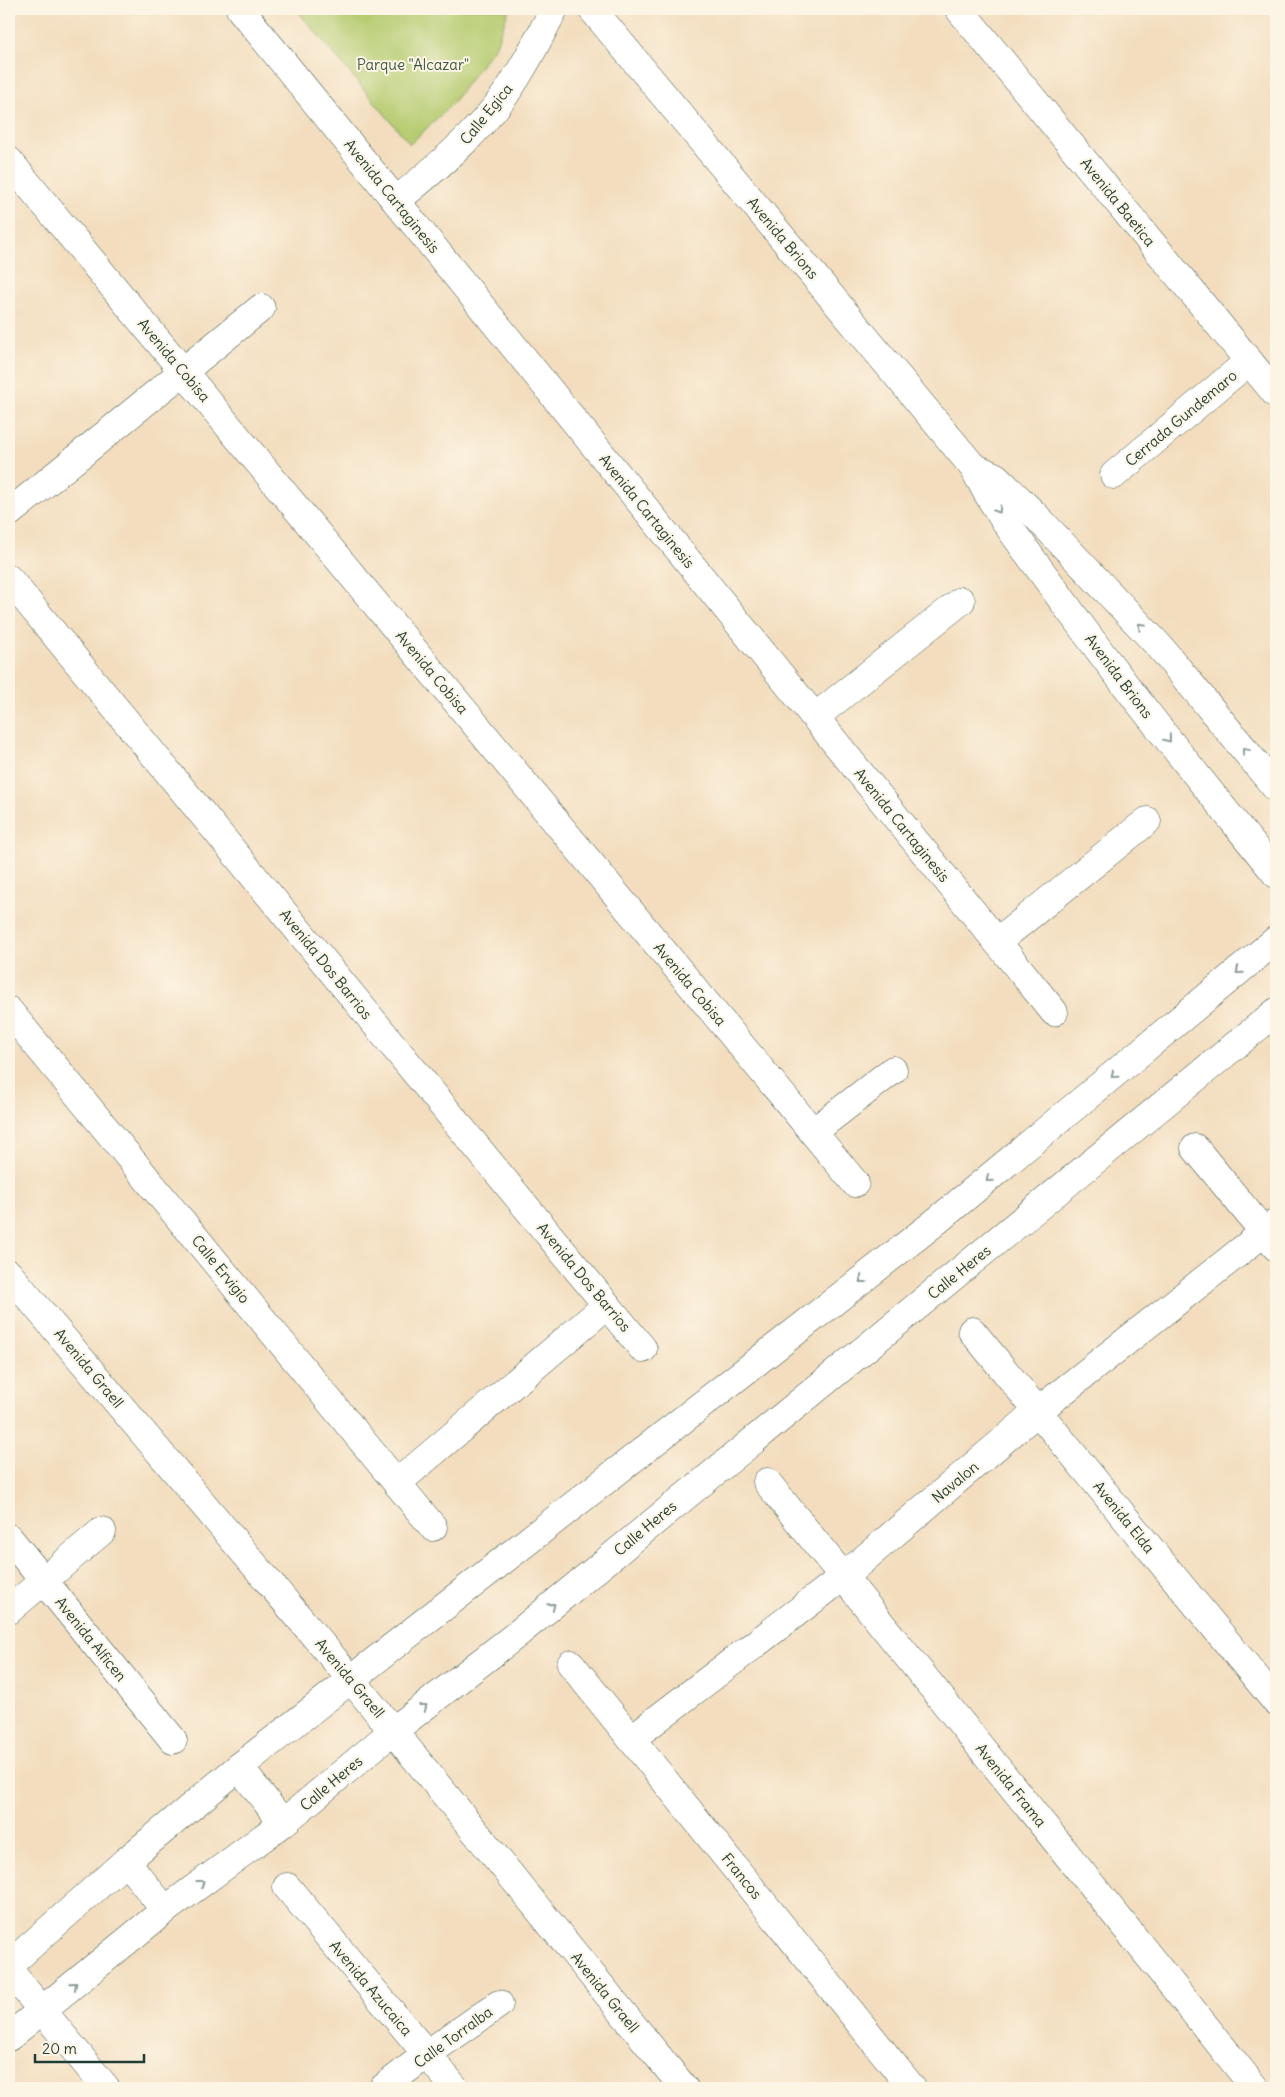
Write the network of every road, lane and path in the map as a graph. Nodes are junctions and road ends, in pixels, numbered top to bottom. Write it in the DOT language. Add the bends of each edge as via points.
graph roads {
  1 [pos="240,9"];
  2 [pos="554,9"];
  3 [pos="592,9"];
  4 [pos="959,9"];
  5 [pos="9,161"];
  6 [pos="396,201"];
  7 [pos="261,308"];
  8 [pos="1249,361"];
  9 [pos="183,371"];
  10 [pos="1276,394"];
  11 [pos="974,468"];
  12 [pos="1114,475"];
  13 [pos="9,513"];
  14 [pos="9,579"];
  15 [pos="961,600"];
  16 [pos="815,717"];
  17 [pos="1276,788"];
  18 [pos="1147,821"];
  19 [pos="1276,874"];
  20 [pos="1276,940"];
  21 [pos="997,942"];
  22 [pos="9,1011"];
  23 [pos="1054,1012"];
  24 [pos="1276,1012"];
  25 [pos="893,1070"];
  26 [pos="813,1132"];
  27 [pos="1195,1148"];
  28 [pos="855,1183"];
  29 [pos="1272,1234"];
  30 [pos="9,1274"];
  31 [pos="606,1304"];
  32 [pos="972,1331"];
  33 [pos="644,1349"];
  34 [pos="1038,1411"];
  35 [pos="767,1482"];
  36 [pos="396,1483"];
  37 [pos="433,1527"];
  38 [pos="102,1531"];
  39 [pos="9,1538"];
  40 [pos="844,1577"];
  41 [pos="43,1580"];
  42 [pos="9,1610"];
  43 [pos="571,1664"];
  44 [pos="350,1678"];
  45 [pos="1276,1702"];
  46 [pos="393,1731"];
  47 [pos="632,1739"];
  48 [pos="173,1740"];
  49 [pos="239,1767"];
  50 [pos="283,1823"];
  51 [pos="126,1861"];
  52 [pos="287,1887"];
  53 [pos="165,1910"];
  54 [pos="9,1965"];
  55 [pos="9,1970"];
  56 [pos="499,2004"];
  57 [pos="43,2010"];
  58 [pos="9,2037"];
  59 [pos="427,2054"];
  60 [pos="106,2088"];
  61 [pos="383,2088"];
  62 [pos="455,2088"];
  63 [pos="684,2088"];
  64 [pos="912,2088"];
  65 [pos="1255,2088"];
  1 -- 6 [label="street, Avenida Cartaginesis"];
  2 -- 6 [label="street, Calle Egica" via="506,94 480,126"];
  3 -- 11 [label="street, Avenida Brions"];
  4 -- 8 [label="street, Avenida Baetica"];
  5 -- 9 [label="street, Avenida Cobisa"];
  6 -- 16 [label="street, Avenida Cartaginesis"];
  7 -- 9 [label="street"];
  8 -- 10 [label="street, Avenida Baetica"];
  8 -- 12 [label="street, Cerrada Gundemaro"];
  9 -- 13 [label="street"];
  9 -- 26 [label="street, Avenida Cobisa"];
  17 -- 11 [label="street, Avenida Brions, one-way" via="1160,647 1099,582 996,477"];
  11 -- 19 [label="street, Avenida Brions, one-way" via="1014,534 1122,681"];
  14 -- 31 [label="street, Avenida Dos Barrios"];
  15 -- 16 [label="street"];
  16 -- 21 [label="street, Avenida Cartaginesis"];
  18 -- 21 [label="street"];
  20 -- 44 [label="street, one-way" via="933,1224"];
  21 -- 23 [label="street, Avenida Cartaginesis"];
  22 -- 36 [label="street, Calle Ervigio"];
  46 -- 24 [label="street, Calle Heres, one-way" via="516,1635"];
  25 -- 26 [label="street"];
  26 -- 28 [label="street, Avenida Cobisa"];
  27 -- 29 [label="street"];
  29 -- 34 [label="street, Navalon"];
  30 -- 44 [label="street, Avenida Graell"];
  31 -- 33 [label="street, Avenida Dos Barrios"];
  31 -- 36 [label="street"];
  32 -- 34 [label="street, Avenida Elda"];
  34 -- 40 [label="street, Navalon"];
  34 -- 45 [label="street, Avenida Elda"];
  35 -- 40 [label="street, Avenida Frama"];
  36 -- 37 [label="street, Calle Ervigio"];
  38 -- 41 [label="street"];
  39 -- 41 [label="street, Avenida Alficen"];
  40 -- 47 [label="street, Navalon"];
  40 -- 65 [label="street, Avenida Frama"];
  41 -- 42 [label="street"];
  41 -- 48 [label="street, Avenida Alficen"];
  43 -- 47 [label="street, Francos"];
  44 -- 46 [label="street, Avenida Graell"];
  44 -- 49 [label="street"];
  46 -- 50 [label="street, Calle Heres"];
  46 -- 63 [label="street, Avenida Graell"];
  47 -- 64 [label="street, Francos"];
  49 -- 50 [label="street"];
  49 -- 51 [label="street"];
  53 -- 50 [label="street, Calle Heres, one-way"];
  51 -- 53 [label="street"];
  51 -- 54 [label="street"];
  52 -- 59 [label="street, Avenida Azucaica"];
  57 -- 53 [label="street, Calle Heres, one-way"];
  55 -- 57 [label="street"];
  56 -- 59 [label="street, Calle Torralba"];
  57 -- 58 [label="street, Calle Heres"];
  57 -- 60 [label="street"];
  59 -- 61 [label="street, Calle Torralba"];
  59 -- 62 [label="street, Avenida Azucaica"];
}
